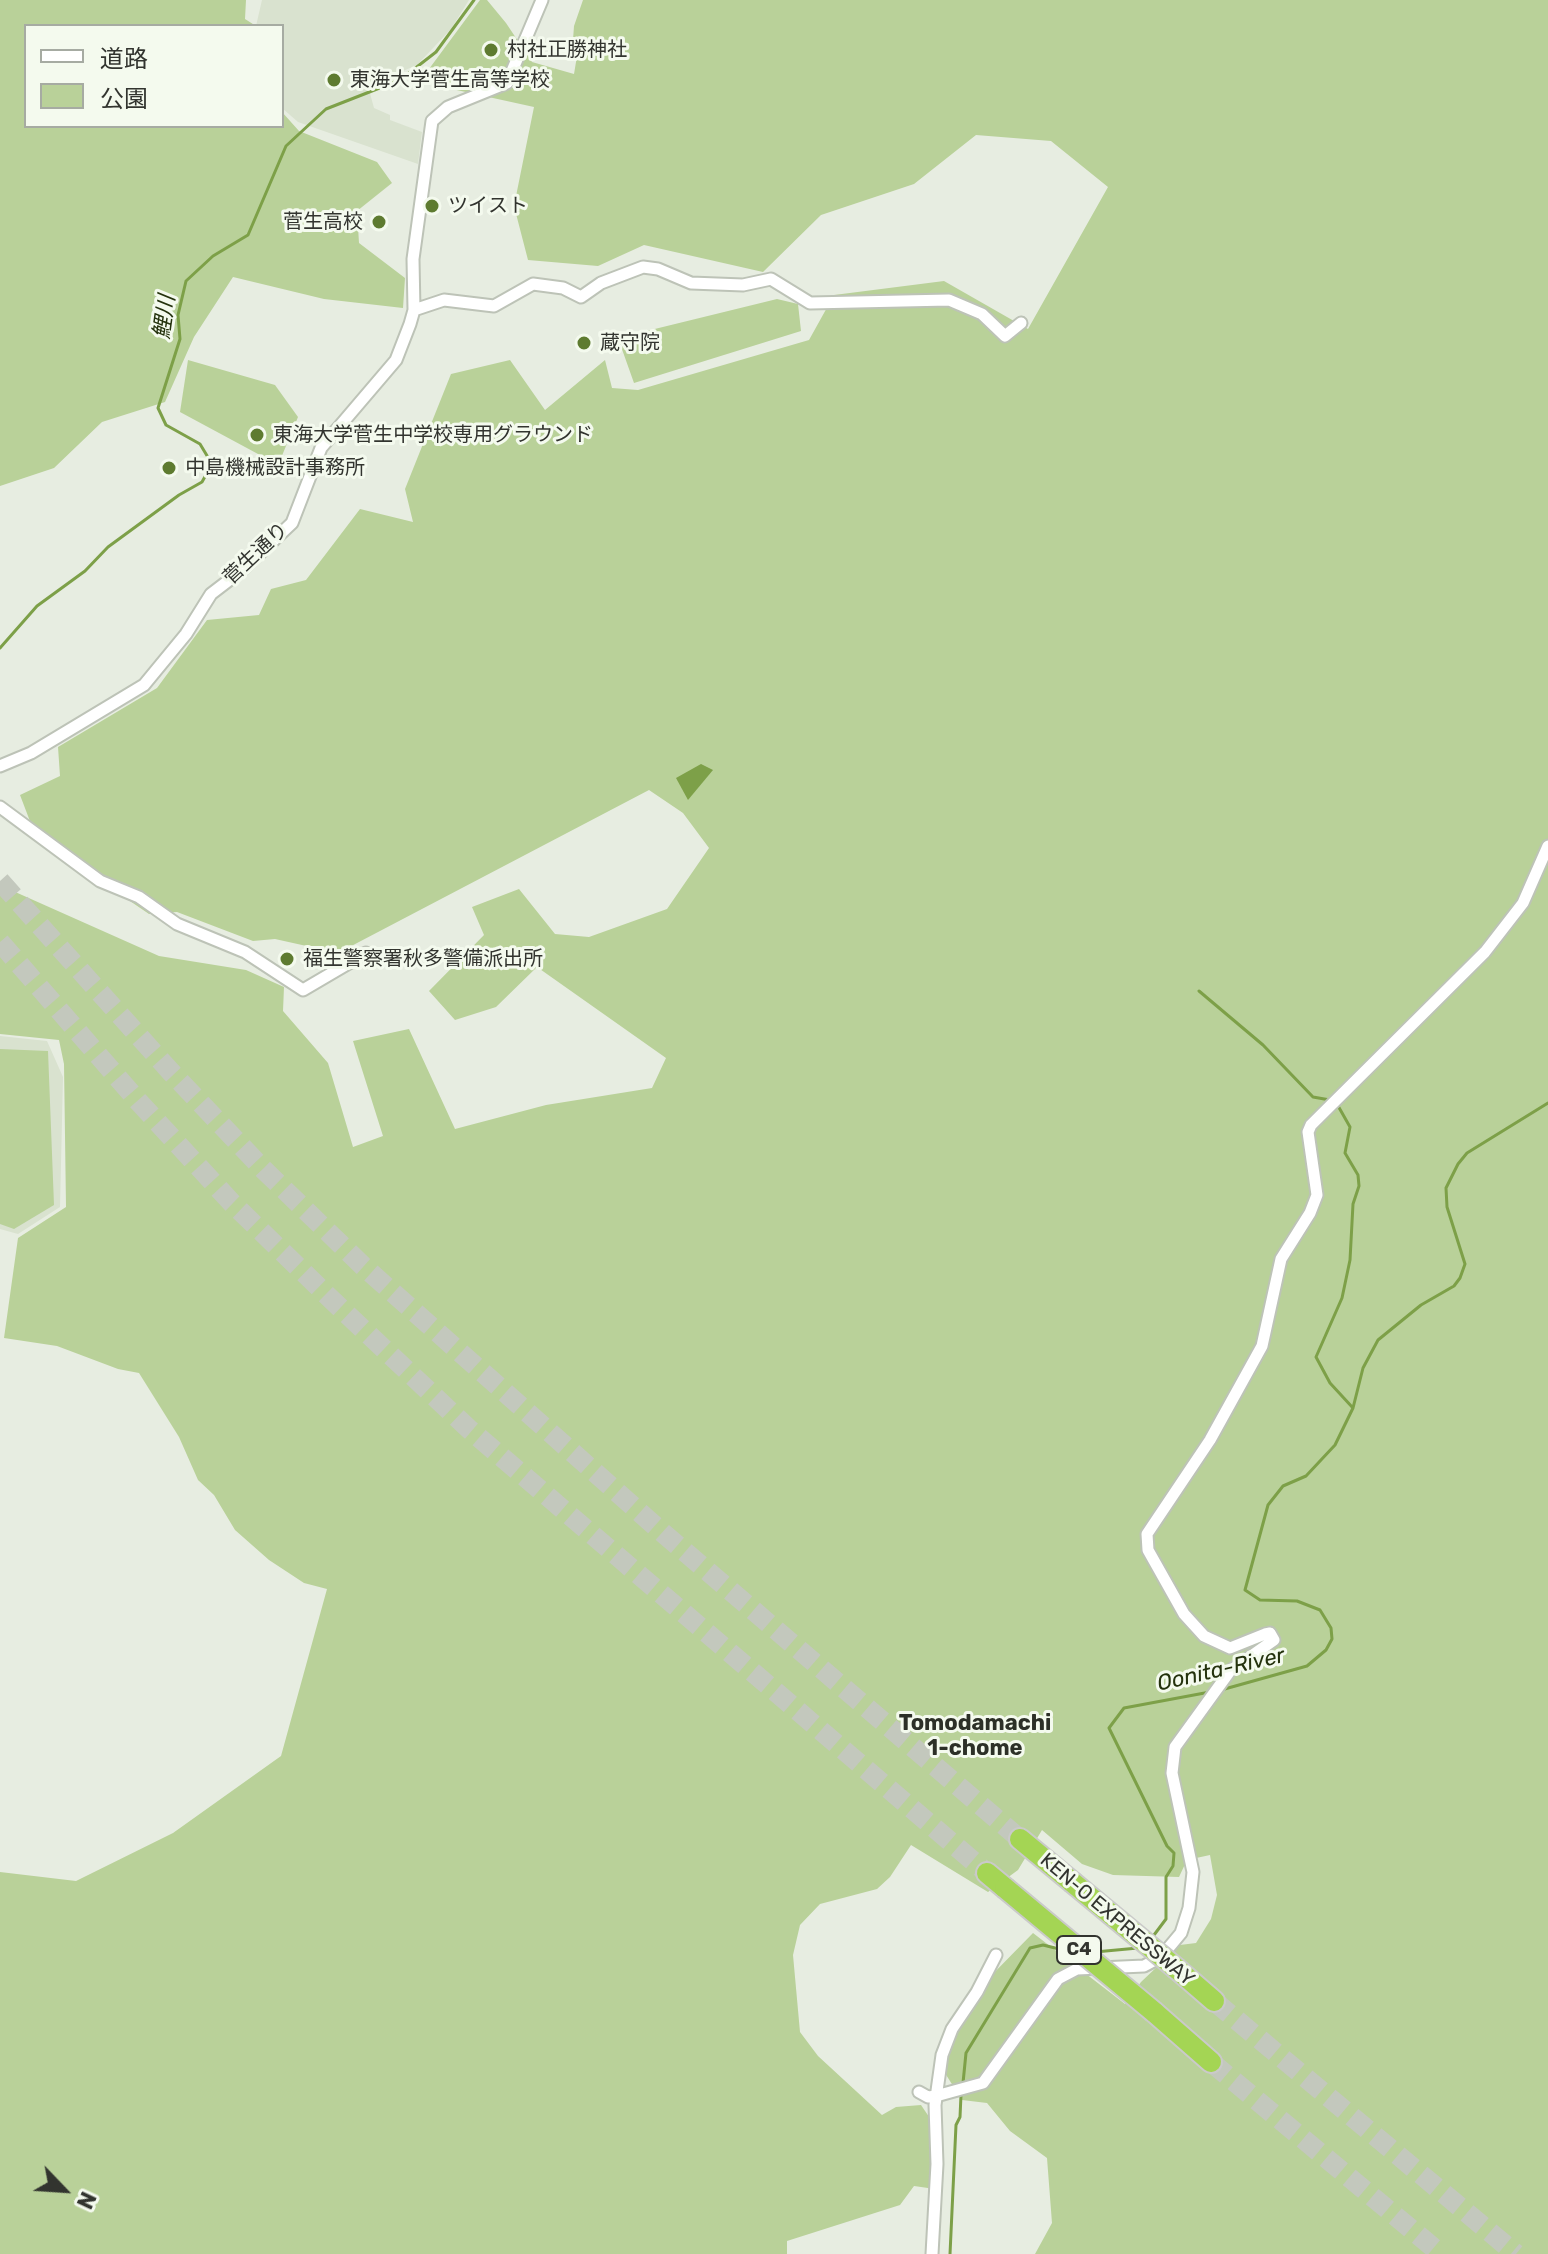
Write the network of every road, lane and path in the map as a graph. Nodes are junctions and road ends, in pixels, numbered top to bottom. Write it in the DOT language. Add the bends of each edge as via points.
graph roads {
  1 [pos="542,0"];
  2 [pos="414,310"];
  3 [pos="1021,323"];
  4 [pos="0,766"];
  5 [pos="0,807"];
  6 [pos="1548,846"];
  7 [pos="366,953"];
  8 [pos="1020,1839"];
  9 [pos="987,1873"];
  10 [pos="996,1955"];
  11 [pos="1214,2001"];
  12 [pos="1211,2062"];
  13 [pos="919,2092"];
  14 [pos="940,2095"];
  15 [pos="932,2254"];
  1 -- 2 [label="street, 菅生通り" via="507,83 448,107 432,121 411,279"];
  2 -- 3 [label="street" via="444,300 494,306 533,284 581,297 643,267 691,283 743,285 771,279 810,303 949,300 982,314 1005,336"];
  2 -- 4 [label="street, 菅生通り" via="396,360 321,448 285,531 211,594 144,685"];
  5 -- 7 [label="street" via="100,881 139,897 177,924 253,956 303,990"];
  6 -- 14 [label="street" via="1523,903 1485,952 1311,1125 1317,1195 1281,1259 1262,1346 1210,1440 1150,1526 1148,1550 1184,1614 1204,1636 1230,1648 1265,1634 1274,1636 1269,1647 1224,1678 1179,1738 1172,1760 1193,1872 1181,1933 1161,1957 1144,1966 1077,1969 1058,1979 983,2083"];
  8 -- 11 [label="highway, KEN-O EXPRESSWAY / C4, bridge"];
  9 -- 12 [label="highway, C4, bridge"];
  10 -- 14 [label="street" via="946,2042"];
  13 -- 14 [label="street"];
  14 -- 15 [label="street"];
}
